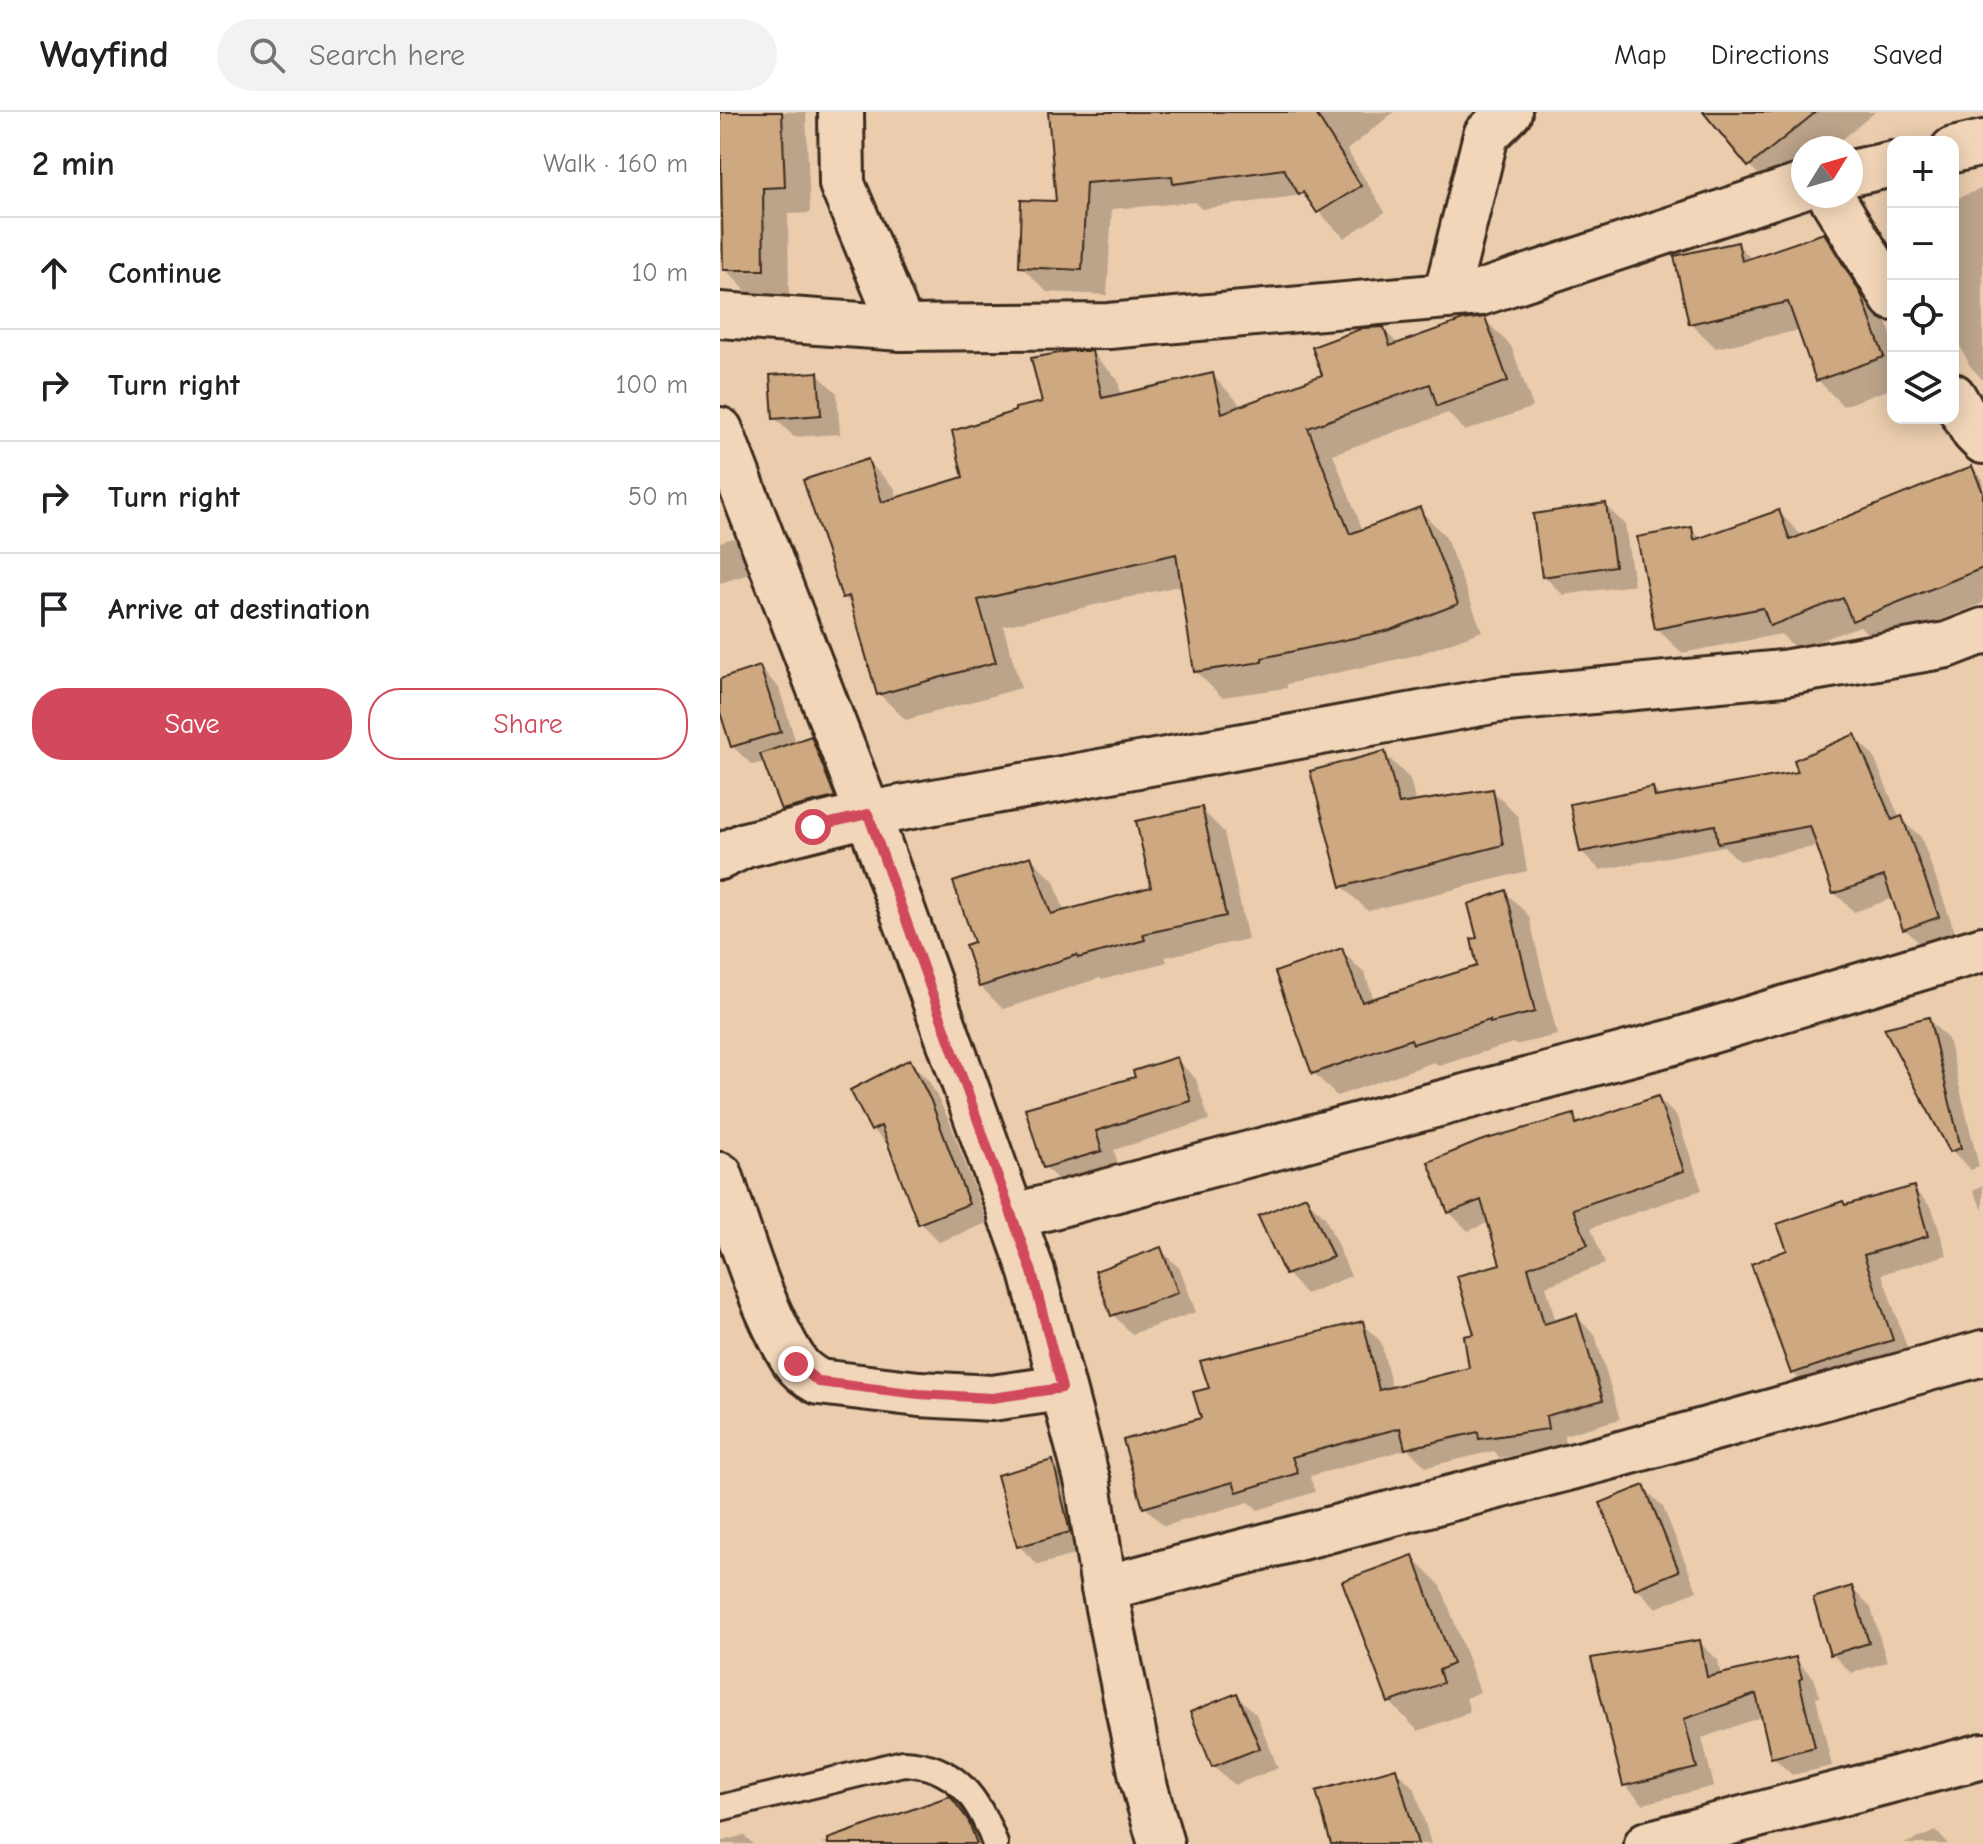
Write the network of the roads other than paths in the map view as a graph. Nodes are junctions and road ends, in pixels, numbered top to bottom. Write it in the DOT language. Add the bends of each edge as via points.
graph roads {
  1 [pos="841,112"];
  2 [pos="1509,112"];
  3 [pos="1983,143"];
  4 [pos="1959,149"];
  5 [pos="1887,165"];
  6 [pos="1863,170"];
  7 [pos="1791,190"];
  8 [pos="1838,208"];
  9 [pos="1887,288"];
  10 [pos="1446,296"];
  11 [pos="720,315"];
  12 [pos="902,328"];
  13 [pos="1959,406"];
  14 [pos="720,430"];
  15 [pos="1983,441"];
  16 [pos="1983,631"];
  17 [pos="868,814"];
  18 [pos="720,857"];
  19 [pos="1983,949"];
  20 [pos="720,1175"];
  21 [pos="1011,1217"];
  22 [pos="1983,1353"];
  23 [pos="1062,1388"];
  24 [pos="1104,1588"];
  25 [pos="1983,1756"];
  26 [pos="720,1808"];
  27 [pos="995,1844"];
  28 [pos="1161,1844"];
  29 [pos="1647,1844"];
  1 -- 12 [label="street" via="842,184"];
  2 -- 10 [label="street" via="1486,135"];
  3 -- 4 [label="street"];
  5 -- 6 [label="street"];
  7 -- 10 [label="street" via="1480,293"];
  8 -- 9 [label="street"];
  10 -- 12 [label="street" via="1109,326"];
  11 -- 12 [label="street"];
  13 -- 15 [label="street"];
  14 -- 17 [label="street"];
  16 -- 17 [label="street" via="1947,645 1783,673 1497,700"];
  17 -- 18 [label="street" via="745,845"];
  17 -- 21 [label="street"];
  19 -- 21 [label="street" via="1673,1042"];
  20 -- 23 [label="street" via="758,1285 796,1364 812,1378 919,1394 992,1398"];
  21 -- 23 [label="street" via="1032,1272"];
  22 -- 24 [label="street" via="1606,1458"];
  23 -- 24 [label="street" via="1088,1483"];
  24 -- 28 [label="street"];
  25 -- 29 [label="street"];
  26 -- 27 [label="lane" via="903,1763 917,1764 954,1780 978,1803"];
}
